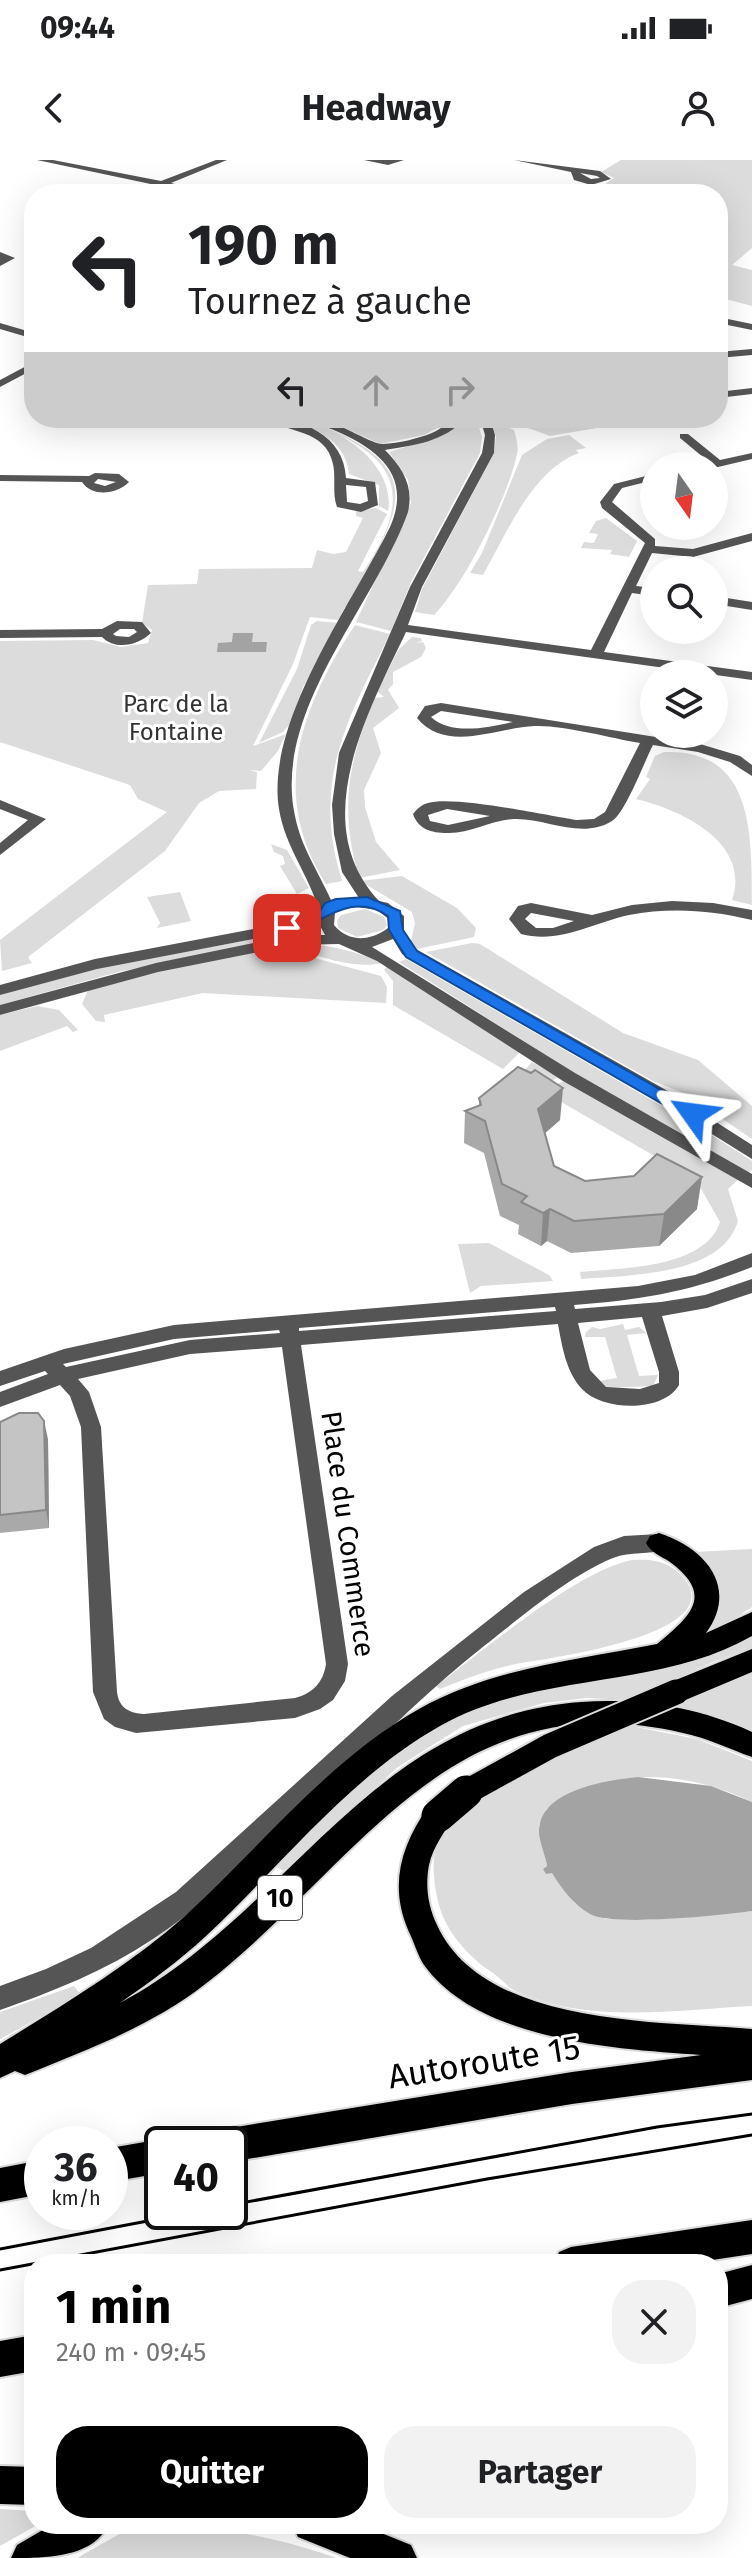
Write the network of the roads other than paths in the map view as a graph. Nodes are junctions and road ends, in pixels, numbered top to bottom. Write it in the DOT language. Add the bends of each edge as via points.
graph roads {
  1 [pos="41,160"];
  2 [pos="223,160"];
  3 [pos="368,160"];
  4 [pos="400,160"];
  5 [pos="518,160"];
  6 [pos="575,171"];
  7 [pos="162,184"];
  8 [pos="0,255"];
  9 [pos="0,263"];
  10 [pos="0,314"];
  11 [pos="24,320"];
  12 [pos="728,323"];
  13 [pos="0,326"];
  14 [pos="750,329"];
  15 [pos="24,333"];
  16 [pos="752,352"];
  17 [pos="728,354"];
  18 [pos="24,371"];
  19 [pos="0,384"];
  20 [pos="752,390"];
  21 [pos="728,393"];
  22 [pos="299,428"];
  23 [pos="339,428"];
  24 [pos="446,428"];
  25 [pos="488,428"];
  26 [pos="684,436"];
  27 [pos="376,449"];
  28 [pos="699,452"];
  29 [pos="752,456"];
  30 [pos="728,461"];
  31 [pos="0,478"];
  32 [pos="90,479"];
  33 [pos="640,480"];
  34 [pos="340,481"];
  35 [pos="752,523"];
  36 [pos="640,531"];
  37 [pos="750,538"];
  38 [pos="650,540"];
  39 [pos="648,549"];
  40 [pos="627,588"];
  41 [pos="640,590"];
  42 [pos="728,602"];
  43 [pos="752,606"];
  44 [pos="403,623"];
  45 [pos="105,633"];
  46 [pos="0,634"];
  47 [pos="597,652"];
  48 [pos="752,676"];
  49 [pos="534,722"];
  50 [pos="640,739"];
  51 [pos="644,748"];
  52 [pos="694,748"];
  53 [pos="752,772"];
  54 [pos="0,804"];
  55 [pos="514,815"];
  56 [pos="0,850"];
  57 [pos="373,903"];
  58 [pos="326,912"];
  59 [pos="752,915"];
  60 [pos="592,920"];
  61 [pos="396,930"];
  62 [pos="342,940"];
  63 [pos="0,990"];
  64 [pos="0,1010"];
  65 [pos="752,1153"];
  66 [pos="752,1182"];
  67 [pos="752,1260"];
  68 [pos="752,1286"];
  69 [pos="565,1308"];
  70 [pos="650,1310"];
  71 [pos="289,1329"];
  72 [pos="55,1368"];
  73 [pos="0,1379"];
  74 [pos="0,1400"];
  75 [pos="659,1543"];
  76 [pos="752,1623"];
  77 [pos="667,1652"];
  78 [pos="752,1660"];
  79 [pos="752,1745"];
  80 [pos="0,1998"];
  81 [pos="752,2044"];
  82 [pos="752,2064"];
  83 [pos="0,2065"];
  84 [pos="248,2142"];
  85 [pos="24,2180"];
  86 [pos="0,2185"];
  87 [pos="752,2237"];
  88 [pos="638,2254"];
  89 [pos="752,2282"];
  90 [pos="728,2288"];
  91 [pos="24,2355"];
  92 [pos="0,2359"];
  93 [pos="0,2485"];
  94 [pos="24,2486"];
  95 [pos="73,2534"];
  96 [pos="337,2534"];
  97 [pos="36,2555"];
  98 [pos="398,2558"];
  1 -- 7 [label="street"];
  2 -- 7 [label="street"];
  3 -- 4 [label="street"];
  5 -- 6 [label="street"];
  8 -- 9 [label="street" via="10,258"];
  10 -- 11 [label="street"];
  12 -- 14 [label="street"];
  13 -- 15 [label="street"];
  16 -- 17 [label="street"];
  18 -- 19 [label="street"];
  20 -- 21 [label="street"];
  22 -- 34 [label="street" via="331,446"];
  23 -- 27 [label="street"];
  24 -- 27 [label="street"];
  25 -- 44 [label="street" via="488,453 415,588"];
  26 -- 28 [label="street"];
  27 -- 58 [label="street" via="400,477 403,509 308,696 284,774 293,836"];
  29 -- 30 [label="street"];
  31 -- 32 [label="street"];
  33 -- 36 [label="street" via="618,486 606,503"];
  35 -- 37 [label="street" via="743,528"];
  37 -- 39 [label="street" via="693,553"];
  38 -- 39 [label="street"];
  39 -- 40 [label="street"];
  40 -- 41 [label="street"];
  40 -- 47 [label="street"];
  42 -- 43 [label="street"];
  44 -- 47 [label="street" via="573,653"];
  44 -- 57 [label="street" via="352,730 340,784 348,873"];
  45 -- 46 [label="street"];
  47 -- 48 [label="street"];
  49 -- 49 [label="street" via="441,707 428,710 424,718 432,725 479,733"];
  49 -- 50 [label="street"];
  51 -- 55 [label="street" via="605,820 577,824"];
  52 -- 53 [label="street" via="717,752"];
  54 -- 56 [label="street" via="39,820"];
  55 -- 55 [label="street" via="441,805 425,809 420,817 428,827 442,830"];
  57 -- 58 [label="street" via="341,902"];
  57 -- 61 [label="street" via="395,914"];
  58 -- 62 [label="street" via="327,928"];
  58 -- 63 [label="street" via="295,926 95,964"];
  59 -- 60 [label="street" via="690,904"];
  61 -- 62 [label="street" via="372,942"];
  61 -- 65 [label="street" via="408,951 420,959 660,1094"];
  62 -- 64 [label="street" via="293,940 156,968"];
  62 -- 66 [label="street" via="383,958 569,1077"];
  67 -- 69 [label="street" via="699,1281"];
  68 -- 70 [label="street" via="707,1301"];
  69 -- 70 [label="street"];
  69 -- 70 [label="street" via="585,1383 614,1399 655,1394 669,1385"];
  69 -- 71 [label="street"];
  71 -- 72 [label="street"];
  71 -- 72 [label="street, Place du Commerce" via="337,1664 329,1691 295,1708 144,1724 125,1722 111,1711 105,1692 91,1427 79,1392"];
  72 -- 73 [label="street"];
  72 -- 74 [label="street"];
  75 -- 77 [label="highway" via="694,1566 708,1595 700,1622"];
  75 -- 80 [label="street" via="608,1550 516,1612 366,1733 169,1915 76,1969"];
  76 -- 77 [label="highway" via="711,1644"];
  77 -- 83 [label="highway" via="499,1687 408,1730 356,1770 161,1954"];
  78 -- 81 [label="highway, bridge" via="468,1789 438,1816 417,1852 412,1897 438,1959 462,1983 511,2010 551,2022"];
  79 -- 83 [label="highway, 10" via="686,1721 617,1712 554,1714 490,1730 452,1748 391,1790 240,1936 174,1989 118,2023"];
  82 -- 84 [label="highway, Autoroute 15"];
  85 -- 86 [label="highway"];
  87 -- 88 [label="highway"];
  89 -- 90 [label="highway"];
  91 -- 92 [label="highway"];
  93 -- 94 [label="highway"];
  95 -- 97 [label="highway"];
  96 -- 98 [label="highway"];
}
